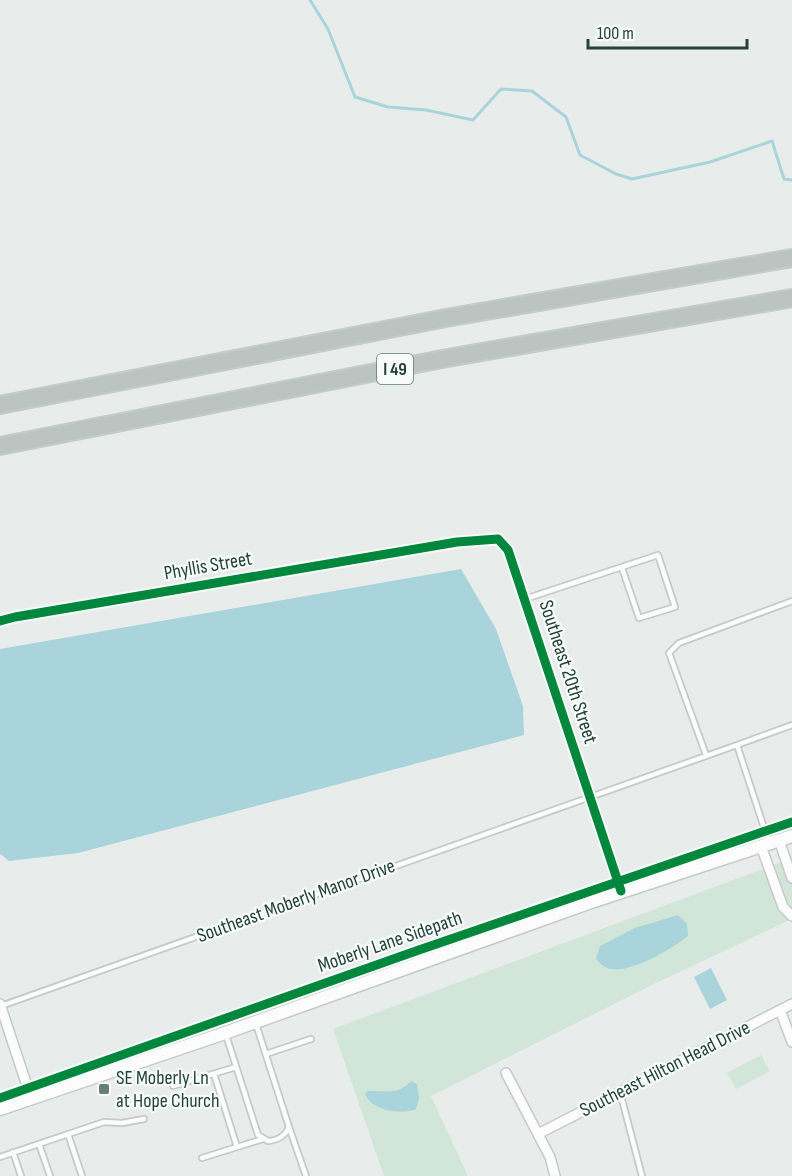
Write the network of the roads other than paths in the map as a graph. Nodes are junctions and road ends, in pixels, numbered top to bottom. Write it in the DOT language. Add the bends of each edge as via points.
graph roads {
  1 [pos="792,258"];
  2 [pos="792,298"];
  3 [pos="0,405"];
  4 [pos="0,446"];
  5 [pos="423,548"];
  6 [pos="622,568"];
  7 [pos="525,599"];
  8 [pos="792,601"];
  9 [pos="0,621"];
  10 [pos="792,725"];
  11 [pos="737,745"];
  12 [pos="706,756"];
  13 [pos="590,796"];
  14 [pos="792,836"];
  15 [pos="770,843"];
  16 [pos="792,878"];
  17 [pos="621,891"];
  18 [pos="792,916"];
  19 [pos="792,1004"];
  20 [pos="0,1005"];
  21 [pos="780,1010"];
  22 [pos="256,1022"];
  23 [pos="225,1033"];
  24 [pos="311,1039"];
  25 [pos="792,1042"];
  26 [pos="266,1054"];
  27 [pos="236,1067"];
  28 [pos="506,1073"];
  29 [pos="214,1074"];
  30 [pos="173,1086"];
  31 [pos="620,1092"];
  32 [pos="31,1098"];
  33 [pos="0,1109"];
  34 [pos="144,1119"];
  35 [pos="289,1127"];
  36 [pos="68,1134"];
  37 [pos="538,1134"];
  38 [pos="263,1139"];
  39 [pos="39,1144"];
  40 [pos="237,1147"];
  41 [pos="13,1152"];
  42 [pos="0,1157"];
  43 [pos="202,1158"];
  44 [pos="21,1176"];
  45 [pos="50,1176"];
  46 [pos="82,1176"];
  47 [pos="306,1176"];
  48 [pos="555,1176"];
  49 [pos="642,1176"];
  1 -- 3 [label="highway, I 49" via="467,314"];
  2 -- 4 [label="highway, I 49" via="442,359"];
  5 -- 7 [label="street, Southeast 20th Street" via="498,539 508,550"];
  5 -- 9 [label="street, Phyllis Street"];
  6 -- 6 [label="lane" via="658,555 675,607 639,618"];
  6 -- 7 [label="lane"];
  7 -- 13 [label="street, Southeast 20th Street"];
  8 -- 12 [label="lane" via="679,643 669,653"];
  10 -- 11 [label="lane, Southeast Moberly Manor Drive"];
  11 -- 12 [label="lane, Southeast Moberly Manor Drive"];
  11 -- 15 [label="lane"];
  12 -- 13 [label="lane, Southeast Moberly Manor Drive"];
  13 -- 17 [label="street, Southeast 20th Street"];
  13 -- 20 [label="lane, Southeast Moberly Manor Drive"];
  14 -- 15 [label="street"];
  15 -- 16 [label="street"];
  15 -- 17 [label="street"];
  15 -- 18 [label="street" via="783,907"];
  17 -- 22 [label="street"];
  19 -- 21 [label="street, Southeast Hilton Head Drive"];
  20 -- 32 [label="street"];
  21 -- 25 [label="street"];
  21 -- 31 [label="street, Southeast Hilton Head Drive"];
  22 -- 23 [label="street"];
  22 -- 26 [label="lane"];
  23 -- 27 [label="lane"];
  23 -- 32 [label="street"];
  24 -- 26 [label="lane"];
  26 -- 35 [label="lane"];
  27 -- 29 [label="lane"];
  27 -- 38 [label="lane" via="258,1135"];
  28 -- 37 [label="street"];
  29 -- 30 [label="lane"];
  29 -- 40 [label="lane"];
  31 -- 37 [label="street, Southeast Hilton Head Drive"];
  31 -- 49 [label="lane"];
  32 -- 33 [label="street"];
  34 -- 36 [label="lane" via="104,1122"];
  35 -- 38 [label="lane" via="280,1138"];
  35 -- 47 [label="lane"];
  36 -- 39 [label="lane"];
  36 -- 46 [label="lane"];
  37 -- 48 [label="street"];
  38 -- 40 [label="lane"];
  39 -- 41 [label="lane"];
  39 -- 45 [label="lane"];
  40 -- 43 [label="lane"];
  41 -- 42 [label="lane"];
  41 -- 44 [label="lane"];
}
